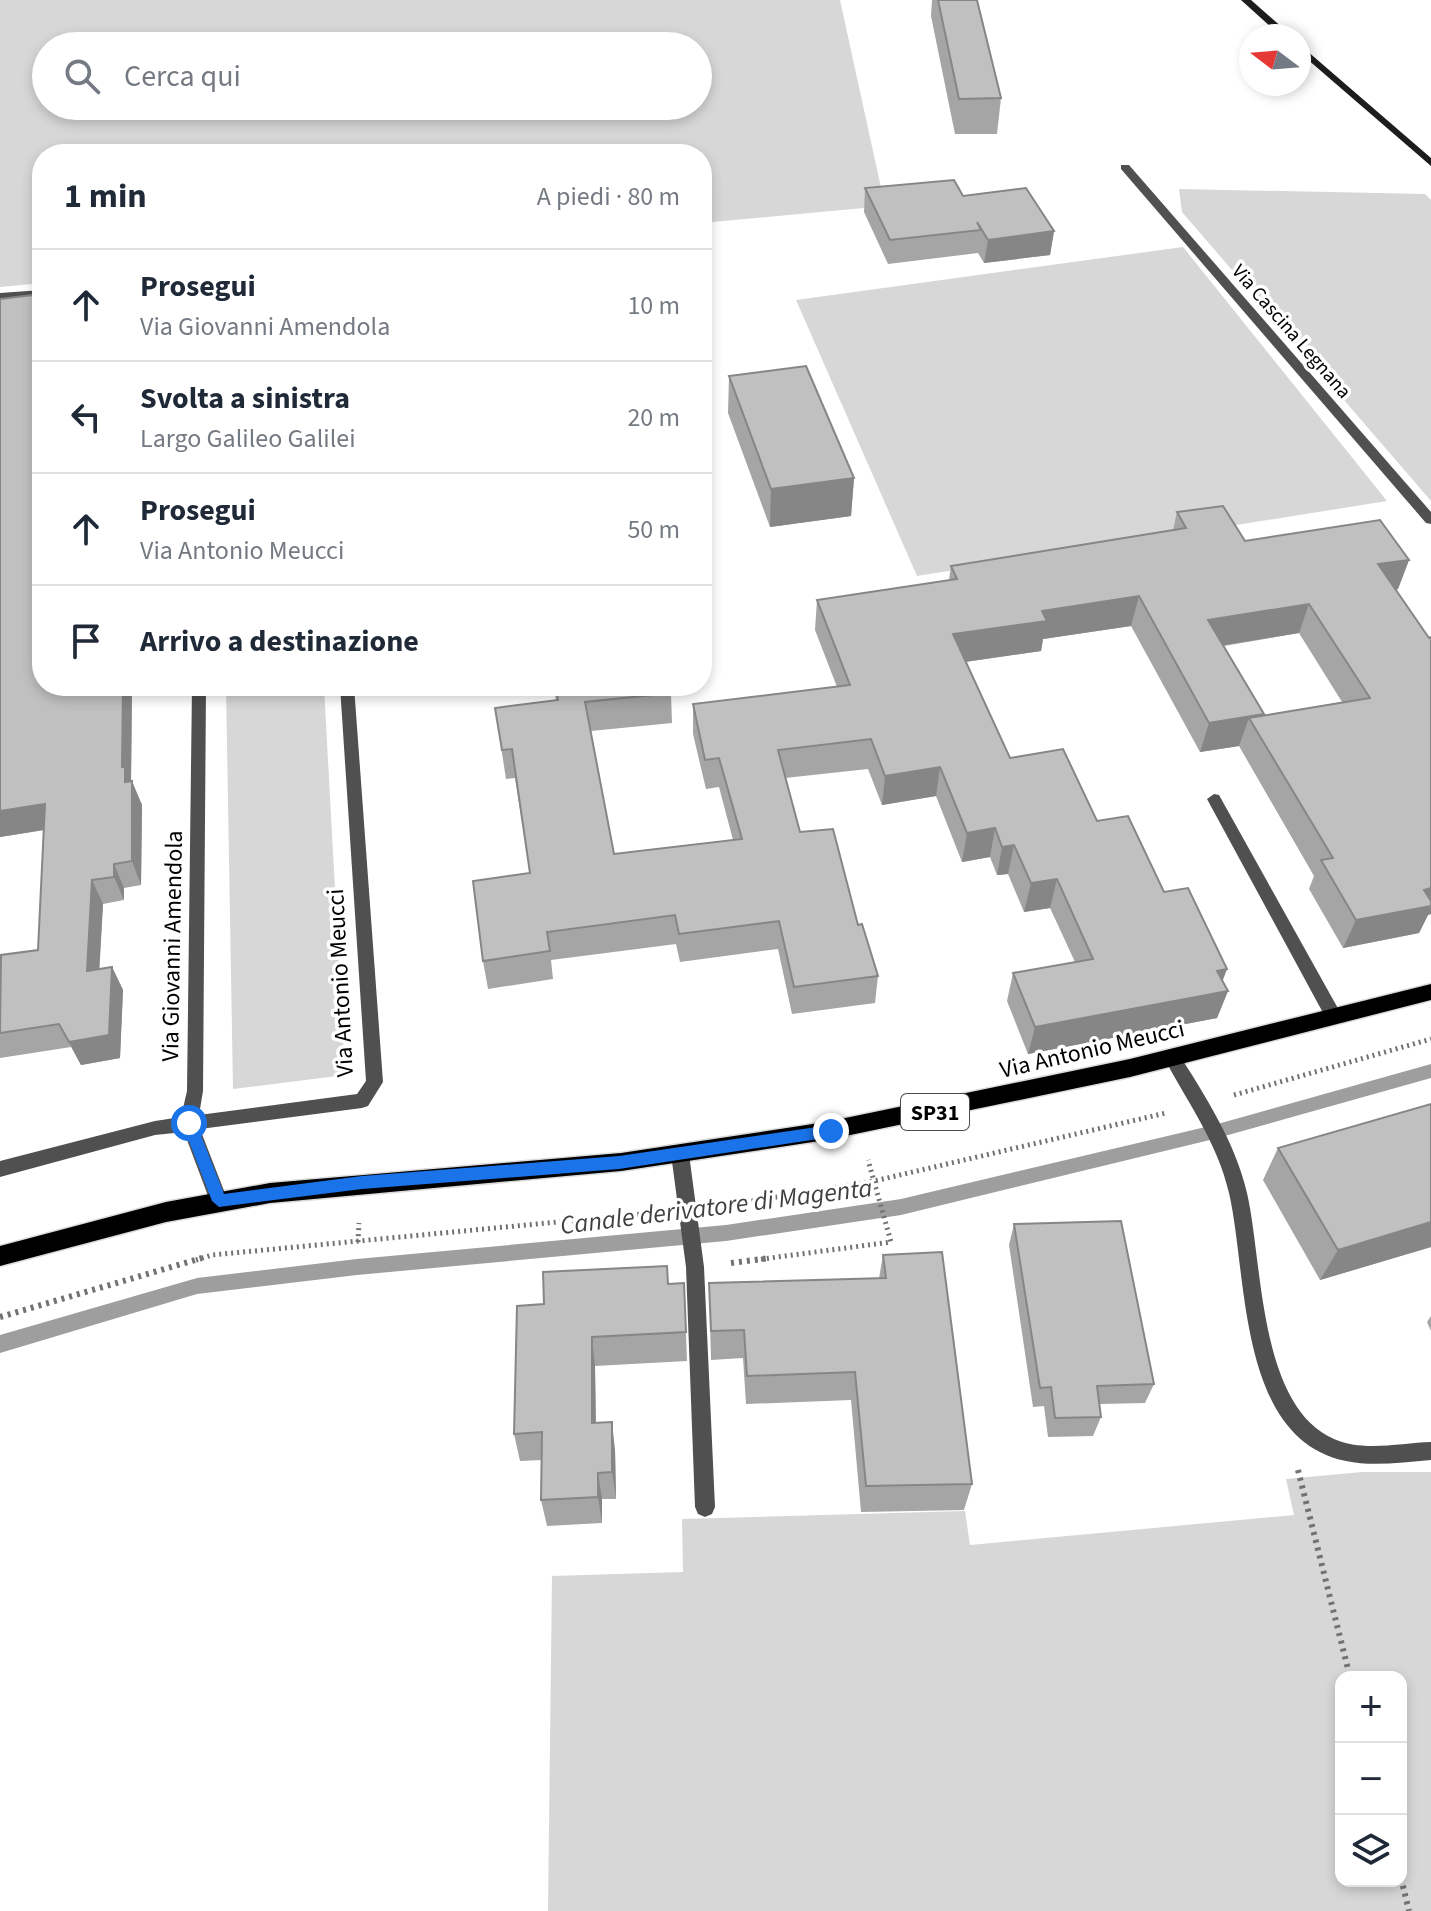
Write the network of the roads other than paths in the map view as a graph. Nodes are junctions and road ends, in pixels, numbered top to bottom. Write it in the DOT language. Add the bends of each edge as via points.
graph roads {
  1 [pos="1246,0"];
  2 [pos="1273,24"];
  3 [pos="1311,58"];
  4 [pos="1431,163"];
  5 [pos="1125,167"];
  6 [pos="32,294"];
  7 [pos="0,296"];
  8 [pos="1431,520"];
  9 [pos="199,696"];
  10 [pos="348,696"];
  11 [pos="1214,799"];
  12 [pos="1431,992"];
  13 [pos="1334,1017"];
  14 [pos="1171,1056"];
  15 [pos="189,1123"];
  16 [pos="680,1154"];
  17 [pos="0,1169"];
  18 [pos="219,1201"];
  19 [pos="0,1256"];
  20 [pos="1431,1451"];
  21 [pos="705,1507"];
  1 -- 2 [label="street"];
  3 -- 4 [label="street"];
  5 -- 8 [label="street, Via Cascina Legnana"];
  6 -- 7 [label="street"];
  9 -- 15 [label="street, Via Giovanni Amendola" via="195,1091"];
  10 -- 15 [label="street, Via Antonio Meucci" via="375,1082 362,1101"];
  11 -- 13 [label="street"];
  12 -- 13 [label="main road, Via Antonio Meucci / SP31"];
  13 -- 14 [label="main road, Via Antonio Meucci / SP31"];
  14 -- 16 [label="main road, Via Antonio Meucci / SP31" via="964,1106"];
  14 -- 20 [label="street" via="1230,1163 1262,1342 1288,1410 1323,1444 1359,1454"];
  15 -- 17 [label="street, Via Antonio Meucci"];
  15 -- 18 [label="street, Via Giovanni Amendola"];
  16 -- 18 [label="main road, Via Antonio Meucci / SP31"];
  16 -- 21 [label="street" via="694,1264"];
  18 -- 19 [label="main road, SP31"];
}
